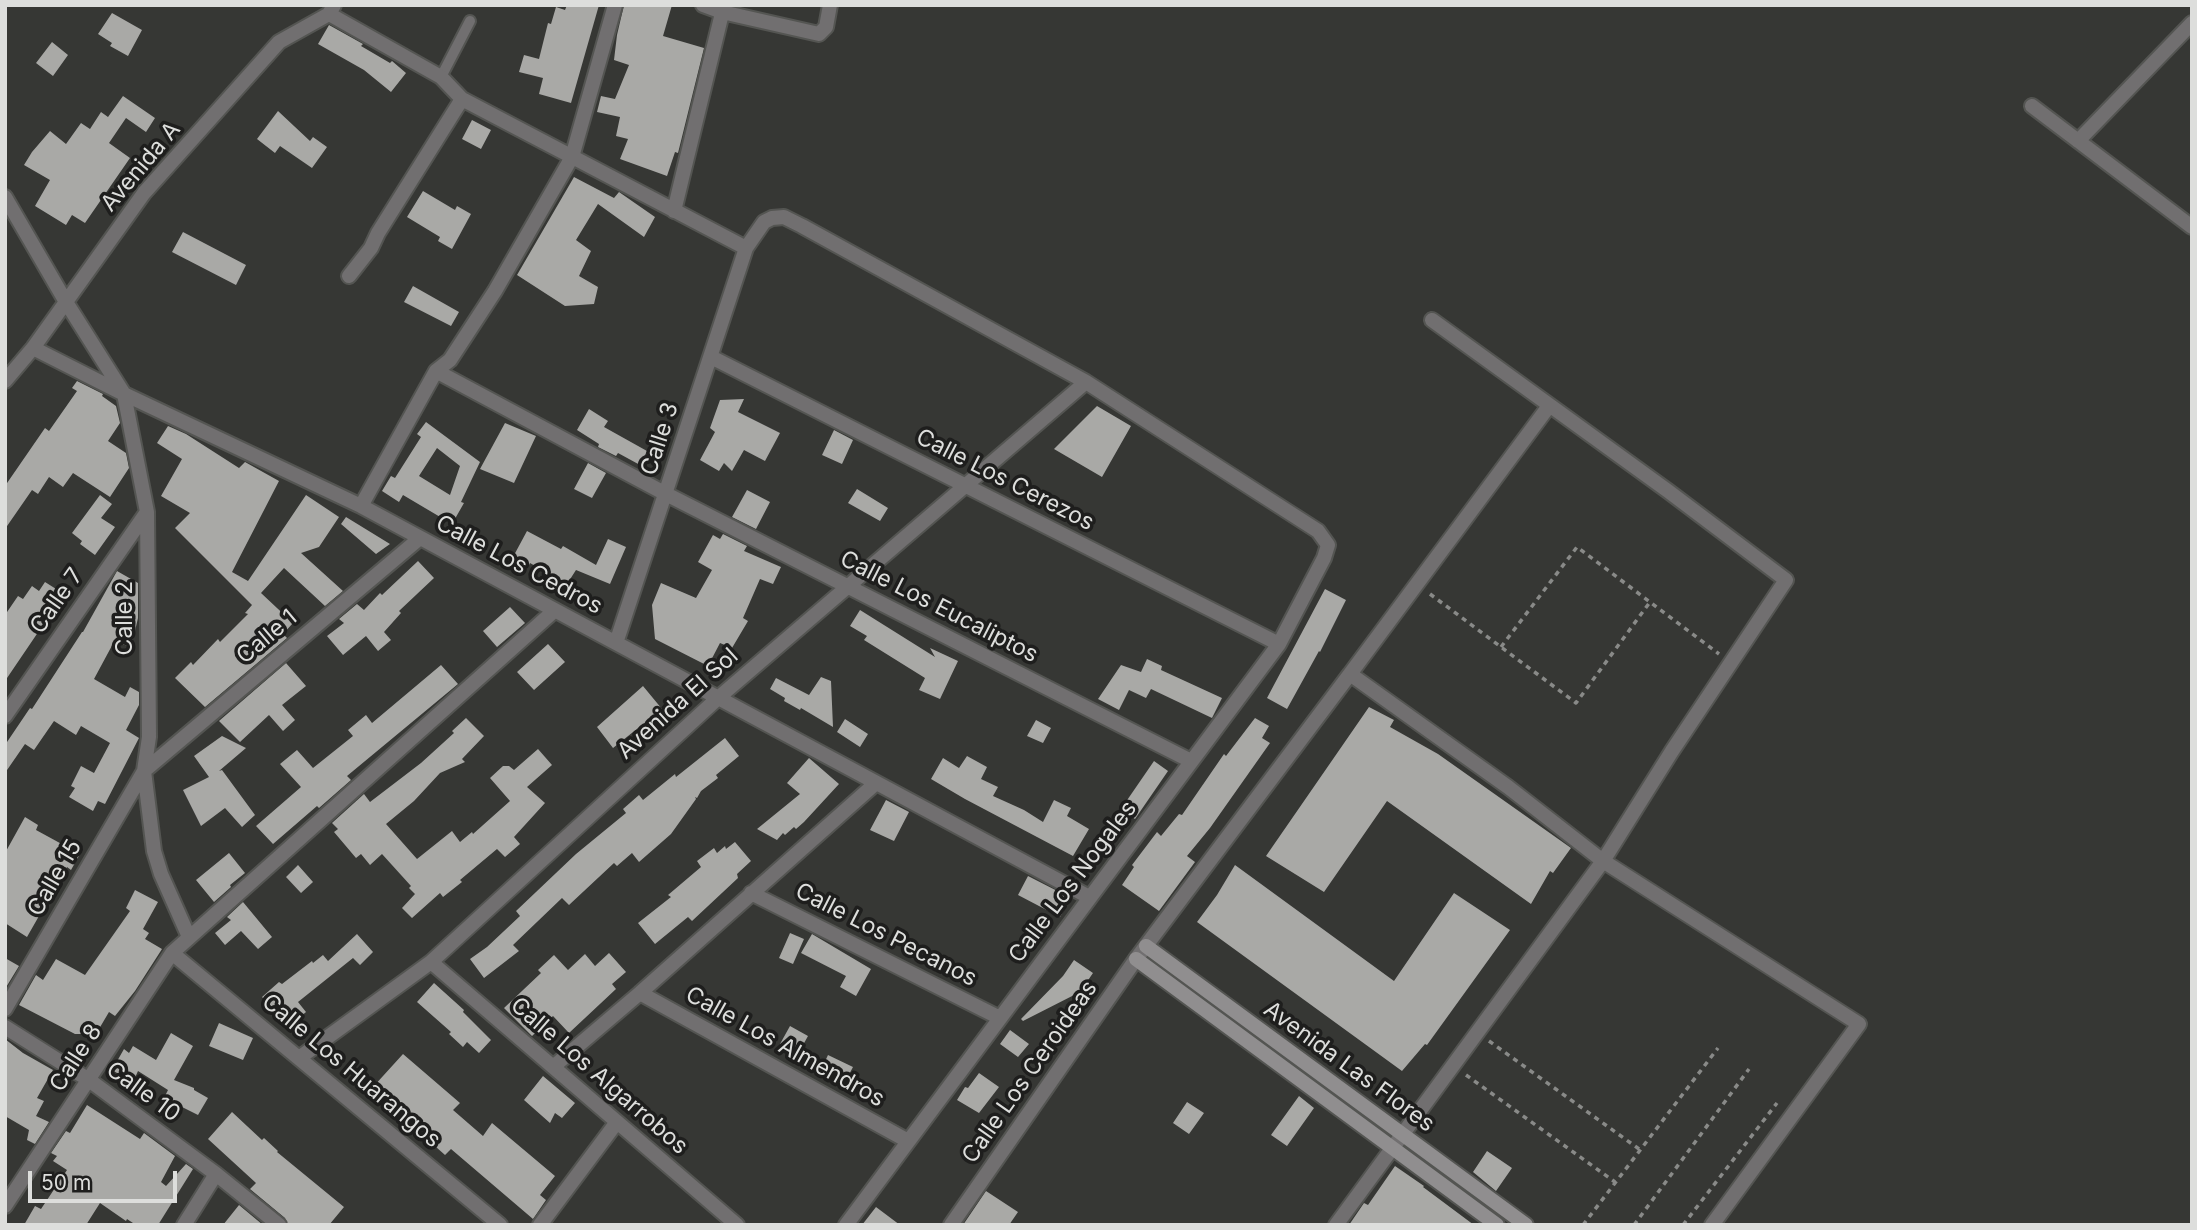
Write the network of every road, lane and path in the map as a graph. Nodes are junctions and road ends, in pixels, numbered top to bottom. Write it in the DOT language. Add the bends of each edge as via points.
graph roads {
  1 [pos="615,5"];
  2 [pos="703,5"];
  3 [pos="830,5"];
  4 [pos="723,9"];
  5 [pos="331,10"];
  6 [pos="470,21"];
  7 [pos="2190,28"];
  8 [pos="441,76"];
  9 [pos="462,99"];
  10 [pos="2032,106"];
  11 [pos="2078,141"];
  12 [pos="572,157"];
  13 [pos="5,197"];
  14 [pos="674,211"];
  15 [pos="2192,227"];
  16 [pos="746,248"];
  17 [pos="349,276"];
  18 [pos="66,302"];
  19 [pos="1432,320"];
  20 [pos="33,348"];
  21 [pos="711,357"];
  22 [pos="436,371"];
  23 [pos="5,381"];
  24 [pos="1086,382"];
  25 [pos="124,394"];
  26 [pos="1549,406"];
  27 [pos="965,485"];
  28 [pos="666,494"];
  29 [pos="361,506"];
  30 [pos="147,512"];
  31 [pos="421,538"];
  32 [pos="1324,558"];
  33 [pos="1417,584"];
  34 [pos="846,586"];
  35 [pos="1650,602"];
  36 [pos="555,610"];
  37 [pos="616,643"];
  38 [pos="1279,644"];
  39 [pos="1501,647"];
  40 [pos="1732,663"];
  41 [pos="1350,674"];
  42 [pos="718,698"];
  43 [pos="5,716"];
  44 [pos="1191,761"];
  45 [pos="144,771"];
  46 [pos="876,783"];
  47 [pos="1603,861"];
  48 [pos="751,893"];
  49 [pos="1090,897"];
  50 [pos="189,937"];
  51 [pos="1146,946"];
  52 [pos="172,953"];
  53 [pos="1136,959"];
  54 [pos="431,962"];
  55 [pos="640,993"];
  56 [pos="5,1009"];
  57 [pos="1000,1018"];
  58 [pos="5,1027"];
  59 [pos="1476,1032"];
  60 [pos="1718,1048"];
  61 [pos="299,1058"];
  62 [pos="1453,1065"];
  63 [pos="553,1067"];
  64 [pos="1749,1069"];
  65 [pos="89,1080"];
  66 [pos="1777,1103"];
  67 [pos="617,1122"];
  68 [pos="1403,1134"];
  69 [pos="908,1141"];
  70 [pos="1392,1147"];
  71 [pos="1640,1149"];
  72 [pos="216,1174"];
  73 [pos="1615,1182"];
  74 [pos="5,1206"];
  75 [pos="184,1225"];
  76 [pos="279,1225"];
  77 [pos="500,1225"];
  78 [pos="540,1225"];
  79 [pos="737,1225"];
  80 [pos="846,1225"];
  81 [pos="951,1225"];
  82 [pos="1336,1225"];
  83 [pos="1497,1225"];
  84 [pos="1526,1225"];
  85 [pos="1583,1225"];
  86 [pos="1634,1225"];
  87 [pos="1683,1225"];
  88 [pos="1712,1225"];
  1 -- 12 [label="street"];
  2 -- 4 [label="street"];
  3 -- 4 [label="street" via="819,34"];
  4 -- 14 [label="street"];
  5 -- 8 [label="street"];
  5 -- 18 [label="street, Avenida A" via="279,42 144,192"];
  6 -- 8 [label="lane"];
  7 -- 11 [label="street"];
  8 -- 9 [label="street"];
  9 -- 12 [label="street"];
  9 -- 17 [label="street"];
  10 -- 11 [label="street"];
  11 -- 15 [label="street"];
  12 -- 14 [label="street"];
  12 -- 22 [label="street" via="495,291 450,360"];
  13 -- 18 [label="street"];
  14 -- 16 [label="street"];
  16 -- 21 [label="street, Calle 3"];
  16 -- 24 [label="street, Calle 3" via="764,222 784,218"];
  18 -- 20 [label="street, Avenida A"];
  18 -- 25 [label="street"];
  19 -- 26 [label="street"];
  20 -- 23 [label="street, Avenida A"];
  20 -- 25 [label="street"];
  21 -- 27 [label="street, Calle Los Cerezos"];
  21 -- 28 [label="street, Calle 3"];
  22 -- 28 [label="street, Calle Los Eucaliptos"];
  22 -- 29 [label="street"];
  24 -- 27 [label="street, Avenida El Sol"];
  24 -- 32 [label="street, Calle 3" via="1318,531 1328,545"];
  25 -- 29 [label="street, Calle Los Cedros"];
  25 -- 30 [label="street, Calle 2"];
  26 -- 33 [label="street, Calle Los Ceroideas"];
  26 -- 40 [label="street" via="1786,580"];
  27 -- 34 [label="street, Avenida El Sol"];
  27 -- 38 [label="street, Calle Los Cerezos"];
  28 -- 34 [label="street, Calle Los Eucaliptos"];
  28 -- 37 [label="street, Calle 3"];
  29 -- 31 [label="street, Calle Los Cedros"];
  30 -- 43 [label="street, Calle 7"];
  30 -- 45 [label="street, Calle 2" via="149,737"];
  31 -- 36 [label="street, Calle Los Cedros"];
  31 -- 45 [label="street, Calle 1"];
  32 -- 38 [label="street, Calle Los Nogales"];
  33 -- 39 [label="path"];
  33 -- 41 [label="street, Calle Los Ceroideas"];
  34 -- 42 [label="street, Avenida El Sol"];
  34 -- 44 [label="street, Calle Los Eucaliptos"];
  35 -- 39 [label="path" via="1577,547"];
  35 -- 39 [label="path" via="1576,703"];
  35 -- 40 [label="path"];
  36 -- 37 [label="street, Calle Los Cedros"];
  36 -- 50 [label="street, Calle 8"];
  37 -- 42 [label="street, Calle Los Cedros"];
  38 -- 44 [label="street, Calle Los Nogales"];
  40 -- 47 [label="street"];
  41 -- 47 [label="street"];
  41 -- 51 [label="street, Calle Los Ceroideas"];
  42 -- 46 [label="street, Calle Los Cedros"];
  42 -- 54 [label="street, Avenida El Sol"];
  44 -- 49 [label="street, Calle Los Nogales"];
  45 -- 50 [label="street, Calle 2" via="154,851"];
  45 -- 56 [label="street, Calle 15"];
  46 -- 48 [label="street"];
  46 -- 49 [label="street, Calle Los Cedros"];
  47 -- 59 [label="street"];
  47 -- 88 [label="street" via="1859,1024"];
  48 -- 55 [label="street"];
  48 -- 57 [label="street, Calle Los Pecanos"];
  49 -- 57 [label="street, Calle Los Nogales"];
  50 -- 52 [label="street, Calle 8"];
  51 -- 53 [label="street, Calle Los Ceroideas"];
  51 -- 68 [label="street, Avenida Las Flores"];
  52 -- 61 [label="street, Calle Los Huarangos"];
  52 -- 65 [label="street, Calle 8"];
  53 -- 70 [label="street, Avenida Las Flores"];
  53 -- 81 [label="street, Calle Los Ceroideas"];
  54 -- 61 [label="street, Avenida El Sol"];
  54 -- 63 [label="street, Calle Los Algarrobos"];
  55 -- 63 [label="street"];
  55 -- 69 [label="street, Calle Los Almendros"];
  57 -- 69 [label="street, Calle Los Nogales"];
  58 -- 65 [label="street, Calle 10"];
  59 -- 62 [label="street"];
  59 -- 71 [label="path"];
  60 -- 71 [label="path"];
  61 -- 77 [label="street, Calle Los Huarangos"];
  62 -- 68 [label="street"];
  62 -- 73 [label="path"];
  63 -- 67 [label="street, Calle Los Algarrobos"];
  64 -- 86 [label="path"];
  65 -- 72 [label="street, Calle 10"];
  65 -- 74 [label="street, Calle 8"];
  66 -- 87 [label="path"];
  67 -- 78 [label="street"];
  67 -- 79 [label="street, Calle Los Algarrobos"];
  68 -- 70 [label="street"];
  68 -- 84 [label="street, Avenida Las Flores"];
  69 -- 80 [label="street, Calle Los Nogales"];
  70 -- 82 [label="street"];
  70 -- 83 [label="street, Avenida Las Flores"];
  71 -- 73 [label="path"];
  72 -- 75 [label="street"];
  72 -- 76 [label="street, Calle 10"];
  73 -- 85 [label="path"];
}
